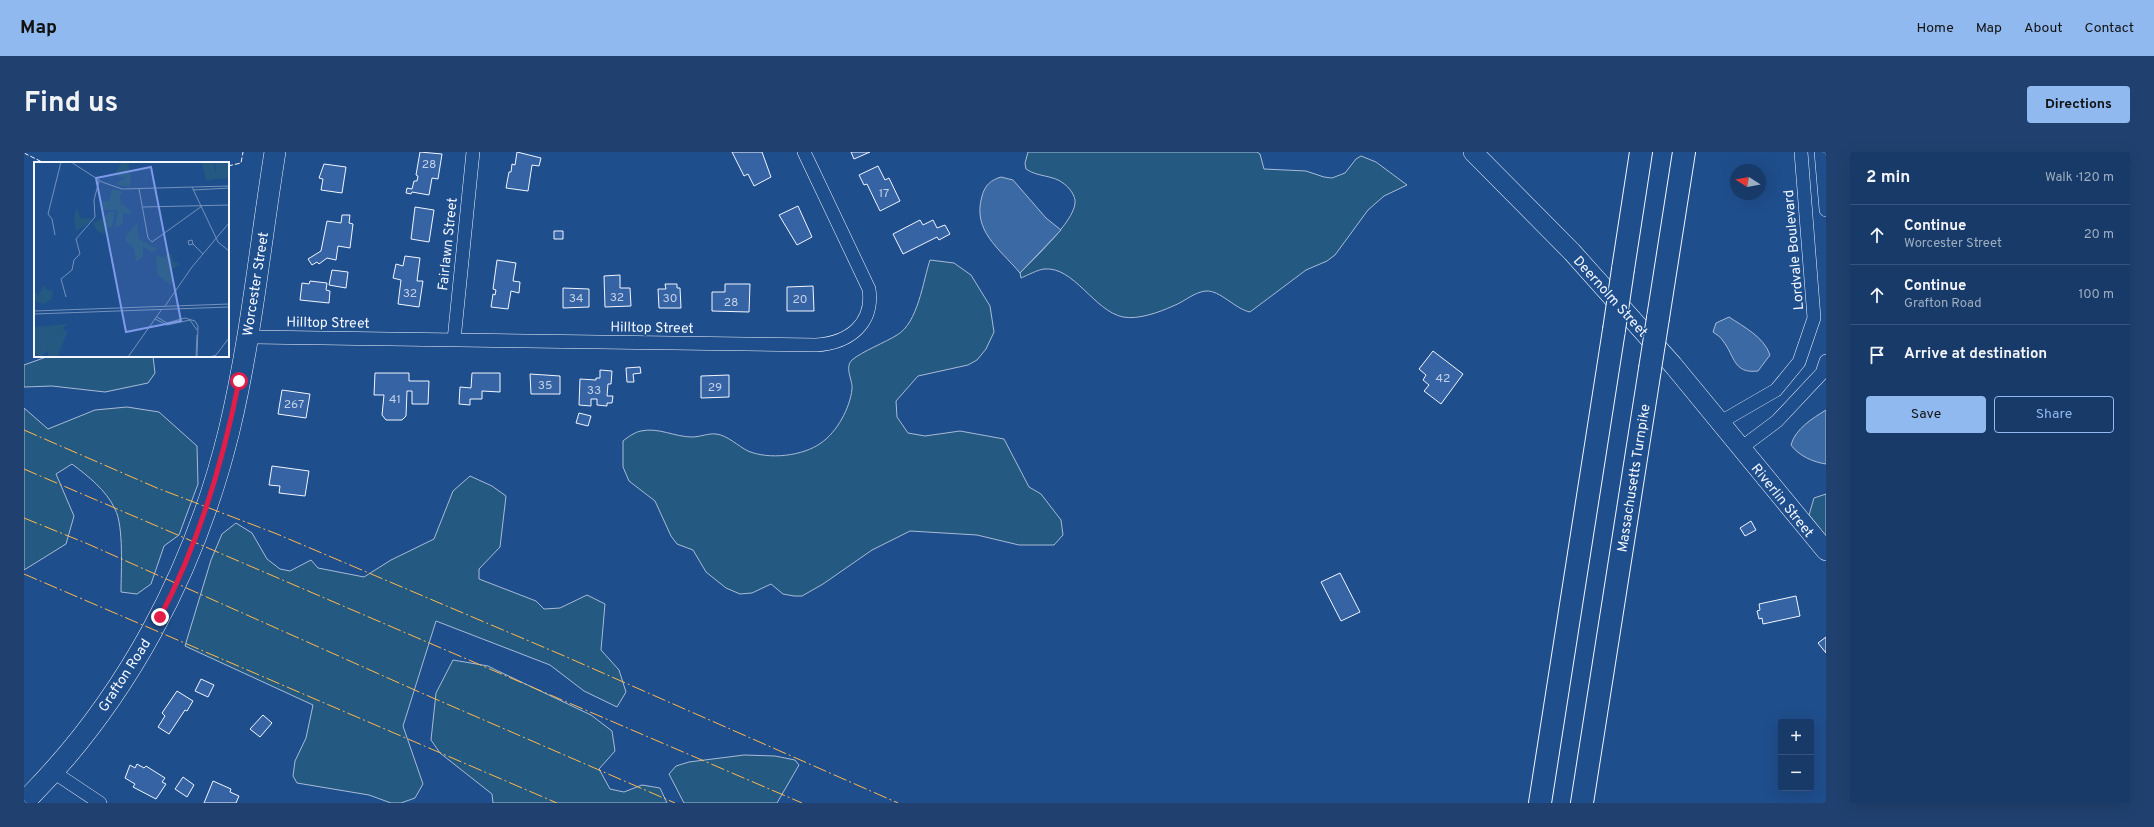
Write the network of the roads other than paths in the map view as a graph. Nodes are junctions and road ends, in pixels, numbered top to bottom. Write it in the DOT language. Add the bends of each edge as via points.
graph roads {
  1 [pos="275,152"];
  2 [pos="472,152"];
  3 [pos="804,152"];
  4 [pos="1473,152"];
  5 [pos="1641,152"];
  6 [pos="1684,152"];
  7 [pos="1801,152"];
  8 [pos="1821,152"];
  9 [pos="1826,210"];
  10 [pos="246,337"];
  11 [pos="454,340"];
  12 [pos="1826,361"];
  13 [pos="232,415"];
  14 [pos="1719,423"];
  15 [pos="1741,448"];
  16 [pos="1826,551"];
  17 [pos="52,771"];
  18 [pos="24,802"];
  19 [pos="100,803"];
  20 [pos="1540,803"];
  21 [pos="1582,803"];
  1 -- 10 [label="main road, Worcester Street"];
  2 -- 11 [label="street, Fairlawn Street"];
  3 -- 11 [label="street, Hilltop Street" via="870,288 871,301 868,312 862,323 846,338 816,345"];
  4 -- 14 [label="street, Deernolm Street" via="1572,252 1680,373"];
  5 -- 20 [label="highway, bridge"];
  6 -- 21 [label="highway, Massachusetts Turnpike, bridge"];
  7 -- 14 [label="street, Lordvale Boulevard" via="1814,318 1799,362 1776,390"];
  8 -- 9 [label="street"];
  10 -- 11 [label="street, Hilltop Street"];
  10 -- 13 [label="main road, Worcester Street"];
  12 -- 15 [label="street" via="1822,374 1777,421"];
  13 -- 17 [label="main road, Grafton Road" via="199,528 166,606 123,680 78,741"];
  14 -- 15 [label="street, Deernolm Street"];
  15 -- 16 [label="street, Riverlin Street"];
  17 -- 18 [label="main road, Grafton Road"];
  17 -- 19 [label="street"];
}
